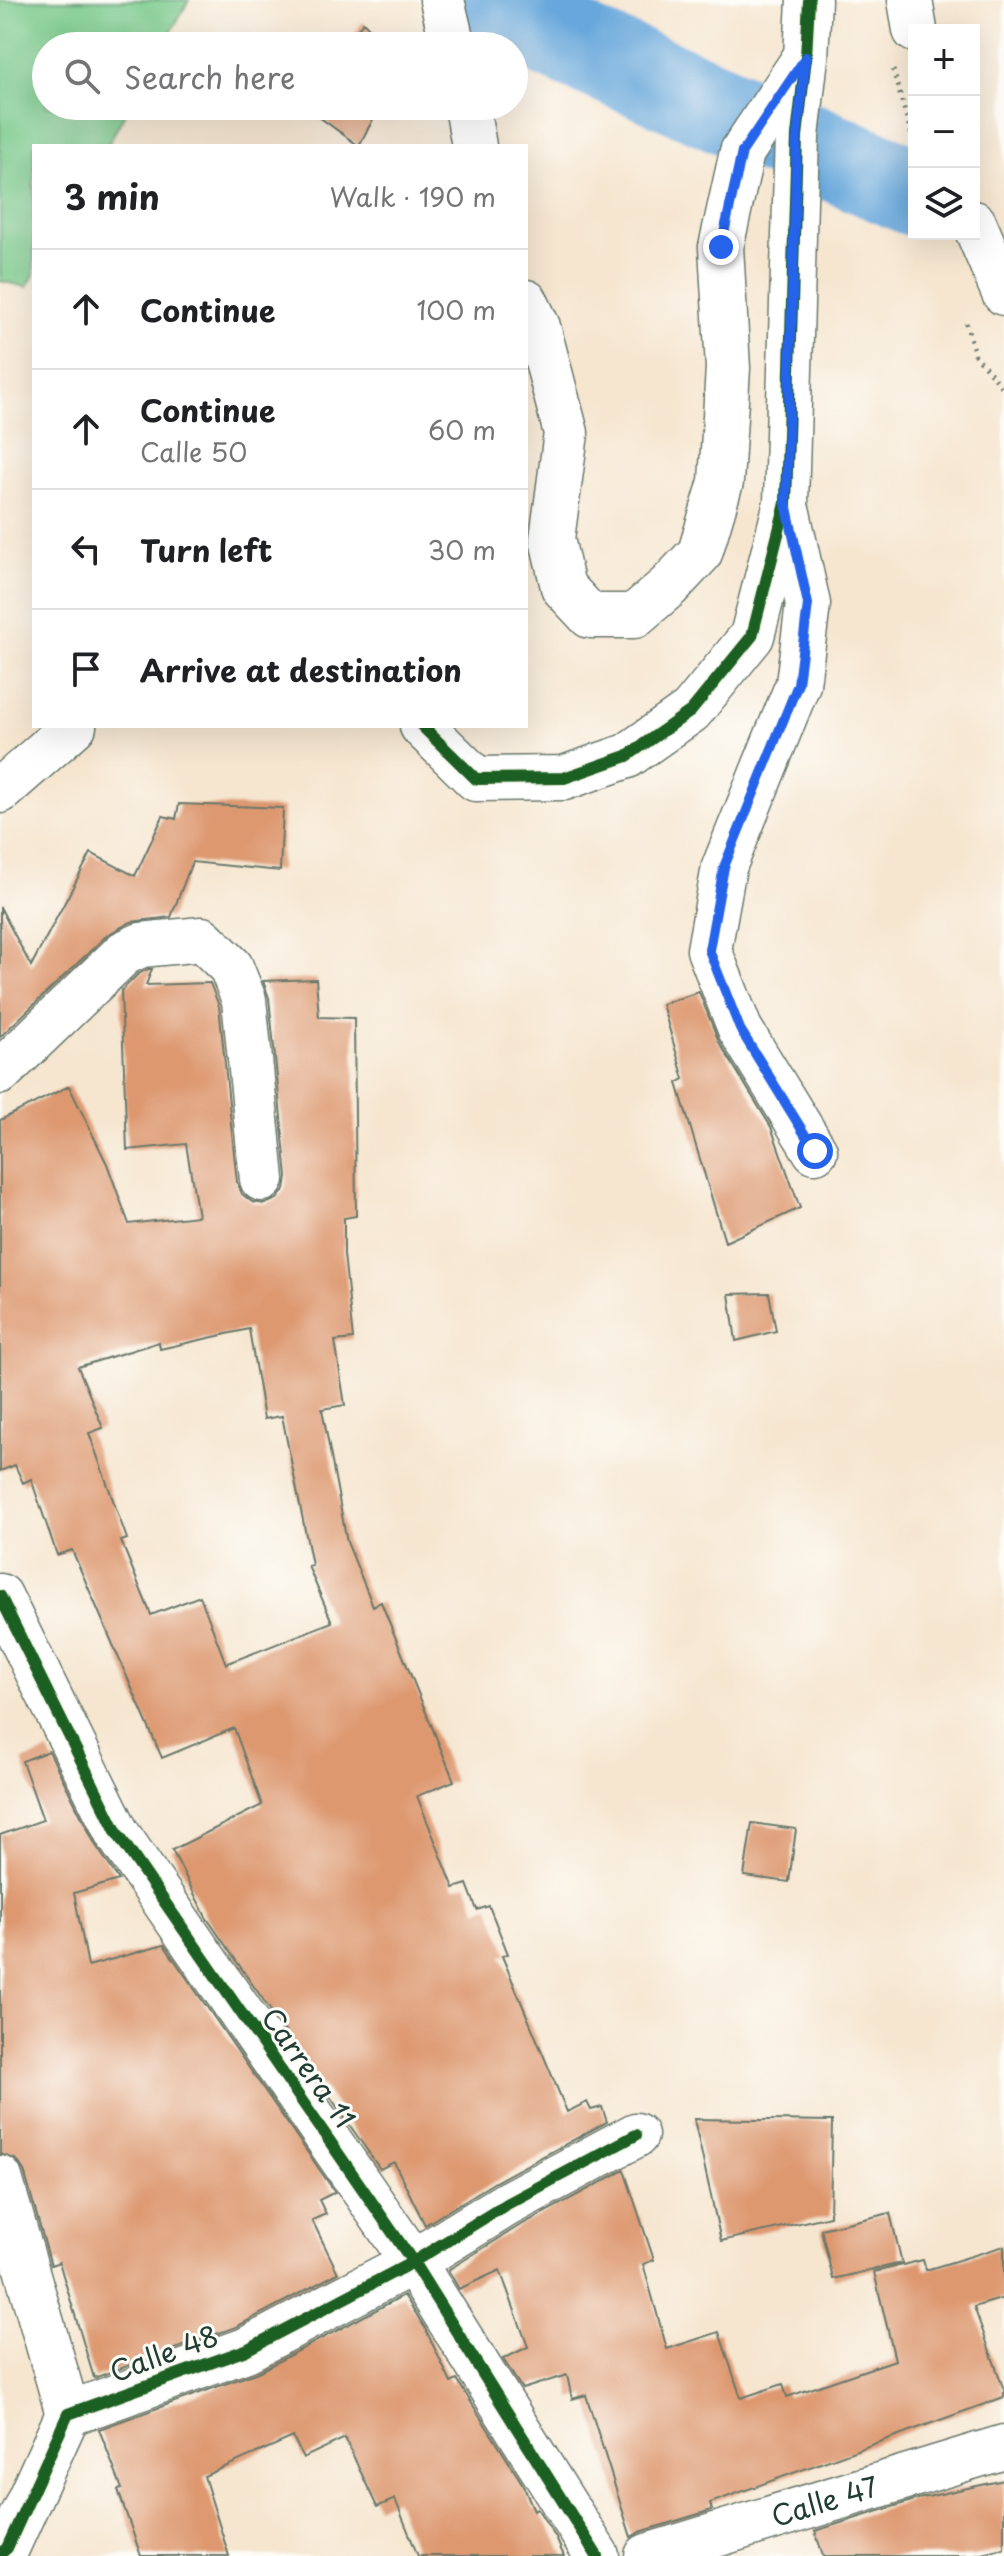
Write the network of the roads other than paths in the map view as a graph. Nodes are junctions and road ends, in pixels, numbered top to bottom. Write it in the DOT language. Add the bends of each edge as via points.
graph roads {
  1 [pos="442,0"];
  2 [pos="809,0"];
  3 [pos="910,0"];
  4 [pos="914,24"];
  5 [pos="450,32"];
  6 [pos="806,57"];
  7 [pos="469,120"];
  8 [pos="474,144"];
  9 [pos="980,237"];
  10 [pos="1004,293"];
  11 [pos="528,306"];
  12 [pos="786,503"];
  13 [pos="72,728"];
  14 [pos="424,728"];
  15 [pos="0,791"];
  16 [pos="0,1072"];
  17 [pos="815,1151"];
  18 [pos="262,1179"];
  19 [pos="0,1596"];
  20 [pos="636,2135"];
  21 [pos="0,2178"];
  22 [pos="413,2262"];
  23 [pos="68,2414"];
  24 [pos="1004,2447"];
  25 [pos="0,2554"];
  26 [pos="597,2556"];
  27 [pos="647,2556"];
  1 -- 5 [label="street"];
  2 -- 6 [label="street"];
  3 -- 4 [label="street"];
  6 -- 11 [label="street" via="742,152 721,247 728,368 721,482 700,553 634,616 590,616 563,587 552,539 566,433"];
  6 -- 12 [label="street" via="797,136"];
  7 -- 8 [label="street"];
  9 -- 10 [label="street"];
  12 -- 14 [label="street" via="752,636 691,711 627,756 564,778 476,779"];
  12 -- 17 [label="street" via="808,604 798,684 724,867 709,950 740,1029"];
  13 -- 15 [label="street"];
  16 -- 18 [label="street" via="124,953 141,945 202,939 231,967 244,1000"];
  19 -- 22 [label="street, Carrera 11" via="117,1833"];
  20 -- 22 [label="street, Calle 48"];
  21 -- 23 [label="street"];
  22 -- 23 [label="street, Calle 48" via="246,2350"];
  22 -- 26 [label="street, Carrera 11"];
  23 -- 25 [label="street"];
  24 -- 27 [label="street, Calle 47"];
}
